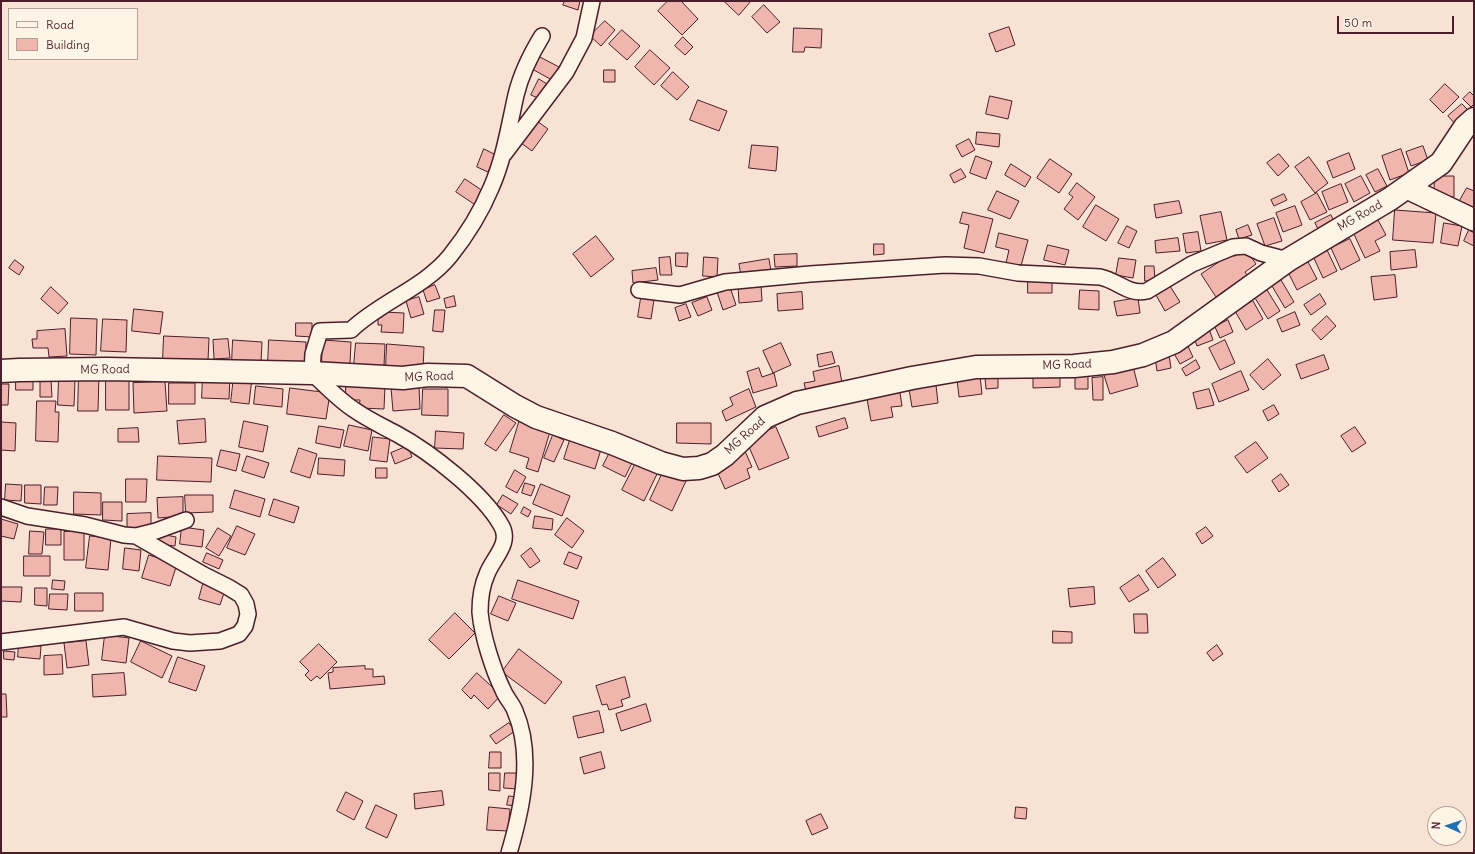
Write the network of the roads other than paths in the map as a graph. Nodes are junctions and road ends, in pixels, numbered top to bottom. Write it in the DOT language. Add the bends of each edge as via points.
graph roads {
  1 [pos="592,1"];
  2 [pos="542,36"];
  3 [pos="1474,119"];
  4 [pos="501,158"];
  5 [pos="1406,188"];
  6 [pos="1474,220"];
  7 [pos="1288,260"];
  8 [pos="640,290"];
  9 [pos="1,372"];
  10 [pos="312,373"];
  11 [pos="1,507"];
  12 [pos="186,520"];
  13 [pos="136,536"];
  14 [pos="1,642"];
  15 [pos="509,853"];
  1 -- 4 [label="street" via="584,38 566,72"];
  2 -- 4 [label="street" via="532,53 517,93"];
  3 -- 5 [label="main road, MG Road" via="1465,127 1441,163"];
  4 -- 10 [label="street" via="491,188 466,235 449,258 411,288 363,318 351,330 320,331 313,354"];
  5 -- 6 [label="street"];
  5 -- 7 [label="main road, MG Road"];
  7 -- 8 [label="street" via="1246,246 1233,247 1199,261 1147,291 1139,292 1131,291 1109,279 1018,273 979,266 810,274 725,282 680,295"];
  7 -- 10 [label="main road, MG Road" via="1174,342 1143,355 1113,362 1074,366 976,367 798,403 765,417 712,464 683,470 536,417 467,376 428,375 403,378"];
  9 -- 10 [label="main road, MG Road" via="107,369"];
  10 -- 15 [label="street" via="351,409 398,434 433,458 474,492 502,526 505,538 499,555 487,573 480,612 495,672 515,710 522,730 525,773 516,829"];
  11 -- 13 [label="street" via="28,516"];
  12 -- 13 [label="street"];
  13 -- 14 [label="street" via="240,595 246,604 248,614 245,626 239,634 220,641 190,643 173,641 124,627"];
}
